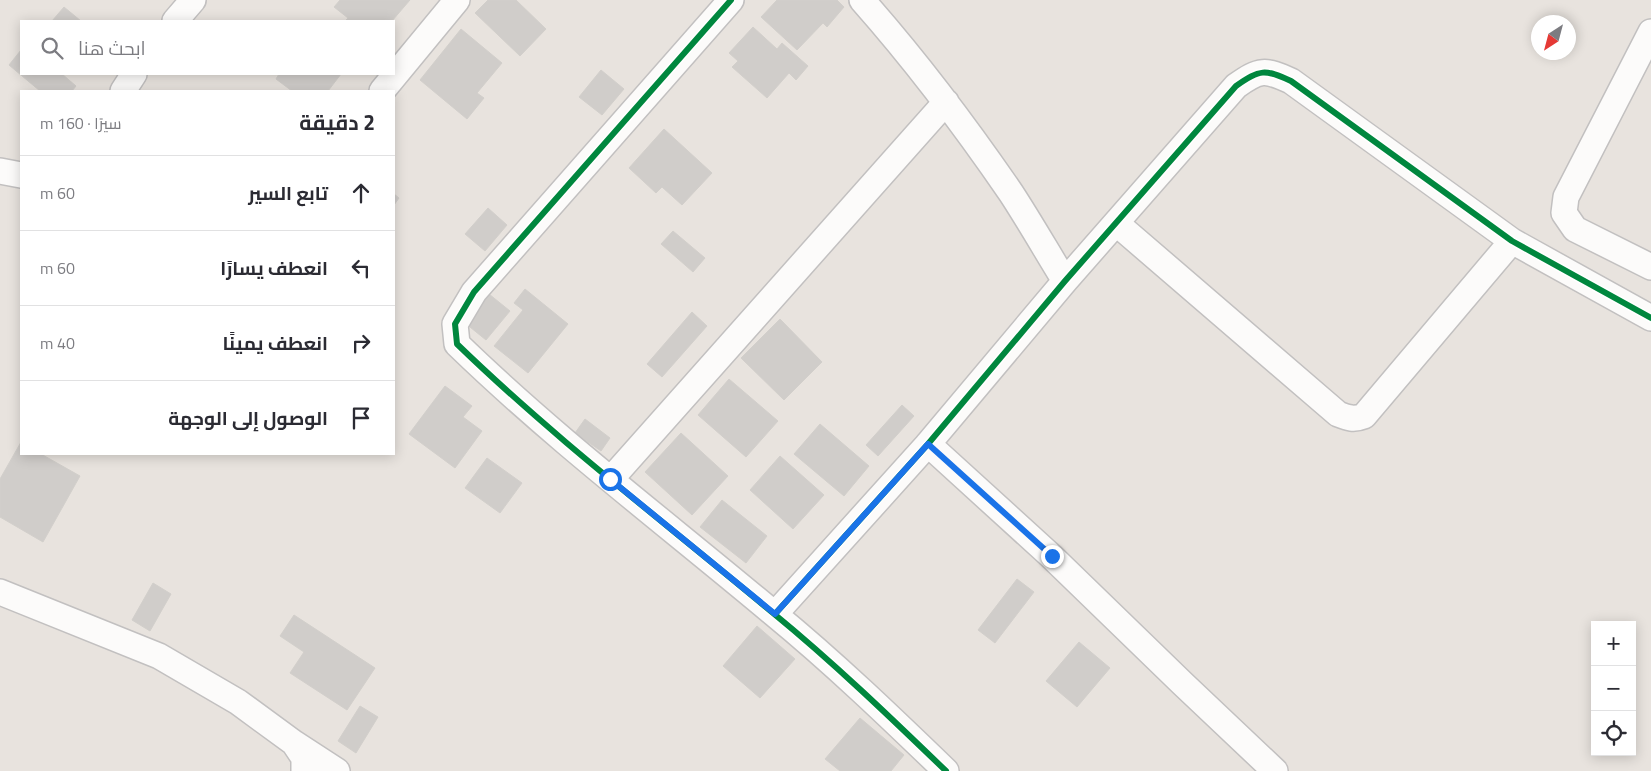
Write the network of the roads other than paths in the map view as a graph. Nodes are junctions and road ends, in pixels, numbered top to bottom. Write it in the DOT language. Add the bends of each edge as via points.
graph roads {
  1 [pos="193,0"];
  2 [pos="457,0"];
  3 [pos="731,0"];
  4 [pos="874,4"];
  5 [pos="176,20"];
  6 [pos="1651,32"];
  7 [pos="133,75"];
  8 [pos="124,90"];
  9 [pos="383,90"];
  10 [pos="946,102"];
  11 [pos="0,171"];
  12 [pos="20,175"];
  13 [pos="1116,224"];
  14 [pos="1512,241"];
  15 [pos="1651,267"];
  16 [pos="1065,281"];
  17 [pos="1651,318"];
  18 [pos="928,444"];
  19 [pos="610,479"];
  20 [pos="0,592"];
  21 [pos="775,614"];
  22 [pos="294,742"];
  23 [pos="304,771"];
  24 [pos="338,771"];
  25 [pos="946,771"];
  26 [pos="1275,771"];
  1 -- 5 [label="street"];
  2 -- 9 [label="street"];
  3 -- 19 [label="street" via="474,292 454,324 456,344"];
  4 -- 10 [label="street"];
  6 -- 15 [label="street" via="1566,197 1564,213 1575,229"];
  7 -- 8 [label="street"];
  10 -- 16 [label="street" via="1012,195"];
  10 -- 19 [label="street"];
  11 -- 12 [label="street"];
  13 -- 14 [label="street" via="1236,86 1253,74 1270,72 1291,81"];
  13 -- 14 [label="street" via="1338,414 1348,419 1364,416"];
  13 -- 16 [label="street"];
  14 -- 17 [label="street"];
  16 -- 18 [label="street"];
  18 -- 21 [label="street"];
  18 -- 26 [label="street" via="1052,556"];
  19 -- 21 [label="street"];
  20 -- 22 [label="street" via="159,656 238,702"];
  21 -- 25 [label="street" via="866,694"];
  22 -- 23 [label="street" via="304,758"];
  22 -- 24 [label="street"];
}
